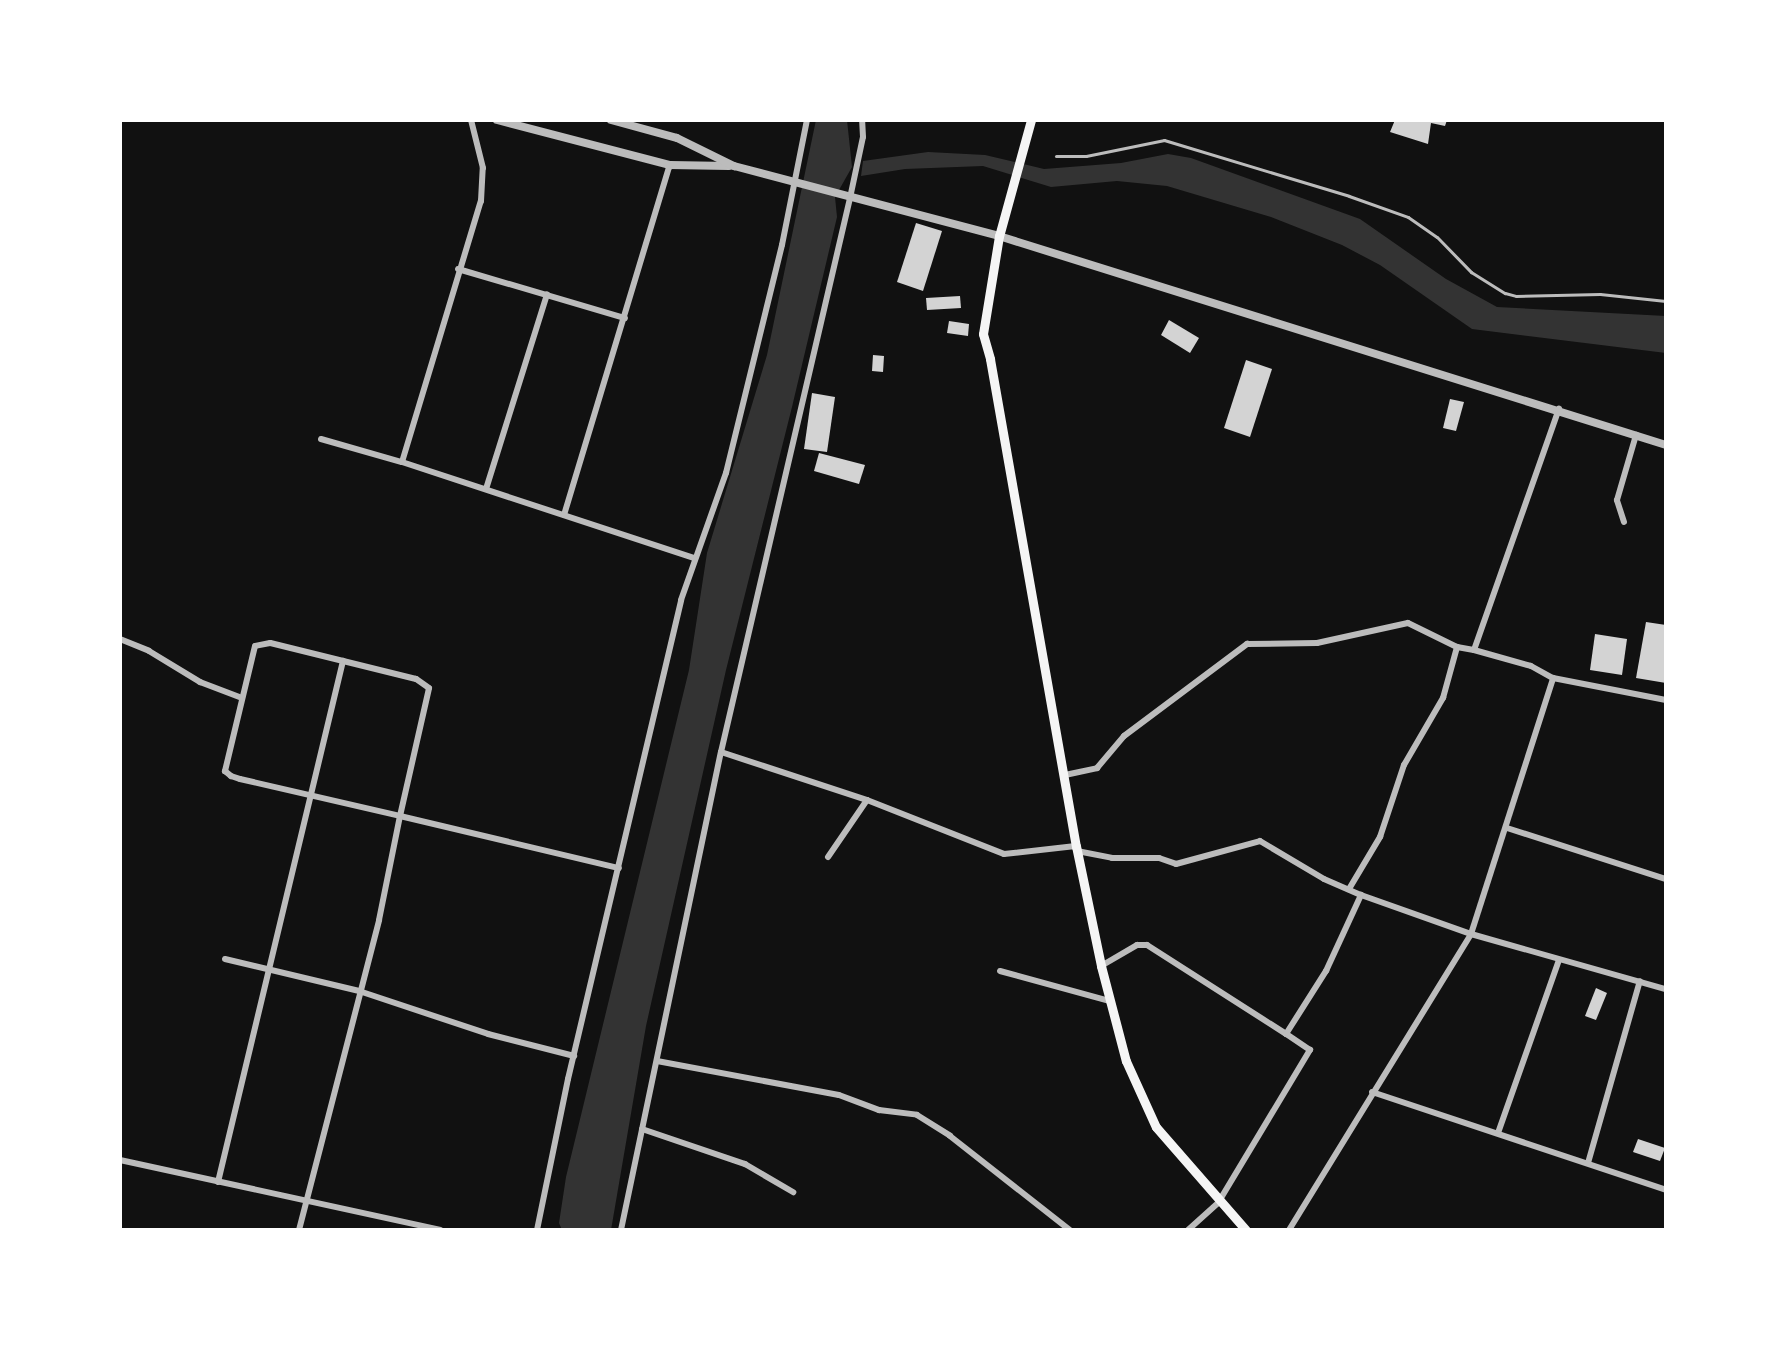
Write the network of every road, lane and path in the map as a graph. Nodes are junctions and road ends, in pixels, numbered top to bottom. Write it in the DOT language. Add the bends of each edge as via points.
graph roads {
  1 [pos="471,120"];
  2 [pos="497,120"];
  3 [pos="611,120"];
  4 [pos="807,120"];
  5 [pos="862,120"];
  6 [pos="1031,120"];
  7 [pos="1056,156"];
  8 [pos="670,165"];
  9 [pos="734,166"];
  10 [pos="796,184"];
  11 [pos="850,198"];
  12 [pos="999,236"];
  13 [pos="458,269"];
  14 [pos="547,294"];
  15 [pos="1666,301"];
  16 [pos="625,318"];
  17 [pos="1559,409"];
  18 [pos="1636,435"];
  19 [pos="321,439"];
  20 [pos="1665,442"];
  21 [pos="402,462"];
  22 [pos="486,489"];
  23 [pos="564,515"];
  24 [pos="1624,522"];
  25 [pos="694,558"];
  26 [pos="120,639"];
  27 [pos="1457,647"];
  28 [pos="1474,650"];
  29 [pos="343,661"];
  30 [pos="1553,678"];
  31 [pos="242,698"];
  32 [pos="1666,700"];
  33 [pos="721,752"];
  34 [pos="1065,775"];
  35 [pos="312,796"];
  36 [pos="867,800"];
  37 [pos="400,816"];
  38 [pos="1507,828"];
  39 [pos="1077,848"];
  40 [pos="828,857"];
  41 [pos="619,868"];
  42 [pos="1666,879"];
  43 [pos="1349,889"];
  44 [pos="1361,895"];
  45 [pos="1471,934"];
  46 [pos="225,959"];
  47 [pos="1559,960"];
  48 [pos="1101,966"];
  49 [pos="271,970"];
  50 [pos="1000,971"];
  51 [pos="1640,981"];
  52 [pos="1666,989"];
  53 [pos="359,991"];
  54 [pos="1110,1001"];
  55 [pos="1286,1034"];
  56 [pos="574,1056"];
  57 [pos="657,1061"];
  58 [pos="1372,1092"];
  59 [pos="642,1129"];
  60 [pos="1498,1133"];
  61 [pos="120,1160"];
  62 [pos="1588,1163"];
  63 [pos="218,1182"];
  64 [pos="1666,1190"];
  65 [pos="793,1192"];
  66 [pos="307,1203"];
  67 [pos="1218,1203"];
  68 [pos="299,1230"];
  69 [pos="440,1230"];
  70 [pos="537,1230"];
  71 [pos="621,1230"];
  72 [pos="1070,1230"];
  73 [pos="1188,1230"];
  74 [pos="1246,1230"];
  75 [pos="1289,1230"];
  1 -- 13 [label="street" via="483,185"];
  2 -- 8 [label="street"];
  3 -- 9 [label="street" via="677,138"];
  4 -- 10 [label="street"];
  5 -- 11 [label="street"];
  6 -- 12 [label="main road"];
  7 -- 15 [label="lane" via="1086,156 1164,140 1408,217 1437,237 1471,272 1505,293"];
  8 -- 9 [label="street"];
  8 -- 16 [label="street"];
  9 -- 10 [label="street"];
  10 -- 11 [label="street"];
  10 -- 25 [label="street" via="726,473"];
  11 -- 12 [label="street"];
  11 -- 33 [label="street"];
  12 -- 17 [label="street"];
  12 -- 34 [label="main road" via="983,334"];
  13 -- 14 [label="street"];
  13 -- 21 [label="street"];
  14 -- 16 [label="street"];
  14 -- 22 [label="street"];
  16 -- 23 [label="street"];
  17 -- 18 [label="street"];
  17 -- 28 [label="street"];
  18 -- 20 [label="street"];
  18 -- 24 [label="street" via="1617,500"];
  19 -- 21 [label="street"];
  21 -- 22 [label="street"];
  22 -- 23 [label="street"];
  23 -- 25 [label="street"];
  25 -- 41 [label="street"];
  26 -- 31 [label="street"];
  27 -- 28 [label="street"];
  27 -- 34 [label="street" via="1408,623 1317,643 1247,644 1124,736 1097,768"];
  27 -- 43 [label="street" via="1443,698 1404,765 1380,837"];
  28 -- 30 [label="street"];
  29 -- 31 [label="street" via="260,642"];
  29 -- 35 [label="street"];
  29 -- 37 [label="street" via="416,679 429,688"];
  30 -- 32 [label="street"];
  30 -- 38 [label="street"];
  31 -- 35 [label="street" via="225,771"];
  33 -- 36 [label="street"];
  33 -- 57 [label="street"];
  34 -- 39 [label="main road"];
  35 -- 37 [label="street"];
  35 -- 49 [label="street"];
  36 -- 39 [label="street" via="1004,854"];
  36 -- 40 [label="street"];
  37 -- 41 [label="street"];
  37 -- 53 [label="street"];
  38 -- 42 [label="street"];
  38 -- 45 [label="street"];
  39 -- 43 [label="street" via="1112,858 1159,858 1176,864 1260,841"];
  39 -- 48 [label="main road"];
  41 -- 56 [label="street"];
  43 -- 44 [label="street"];
  44 -- 45 [label="street"];
  44 -- 55 [label="street" via="1326,971"];
  45 -- 47 [label="street"];
  45 -- 58 [label="street"];
  46 -- 49 [label="street"];
  47 -- 51 [label="street"];
  47 -- 60 [label="street"];
  48 -- 54 [label="main road"];
  48 -- 55 [label="street" via="1137,945 1147,945"];
  49 -- 53 [label="street"];
  49 -- 63 [label="street"];
  50 -- 54 [label="street"];
  51 -- 52 [label="street"];
  51 -- 62 [label="street"];
  53 -- 56 [label="street"];
  53 -- 66 [label="street"];
  54 -- 67 [label="main road" via="1126,1061 1156,1127"];
  55 -- 67 [label="street" via="1310,1050"];
  56 -- 70 [label="street"];
  57 -- 59 [label="street"];
  57 -- 72 [label="street" via="917,1115"];
  58 -- 60 [label="street"];
  58 -- 75 [label="street"];
  59 -- 65 [label="street" via="745,1164"];
  59 -- 71 [label="street"];
  60 -- 62 [label="street"];
  61 -- 63 [label="street"];
  62 -- 64 [label="street"];
  63 -- 66 [label="street"];
  66 -- 68 [label="street"];
  66 -- 69 [label="street"];
  67 -- 73 [label="street"];
  67 -- 74 [label="main road"];
}
